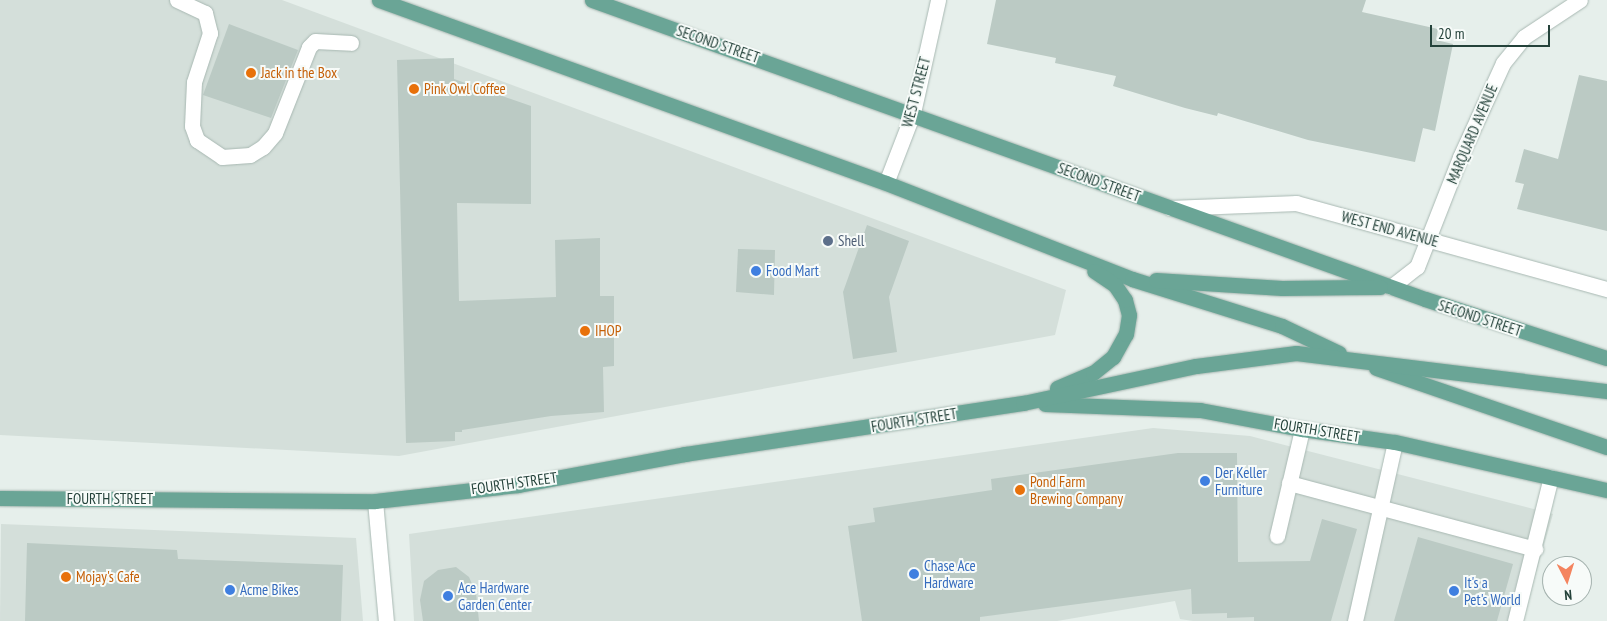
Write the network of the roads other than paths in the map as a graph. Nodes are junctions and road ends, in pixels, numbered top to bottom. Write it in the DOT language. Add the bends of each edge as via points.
graph roads {
  1 [pos="177,0"];
  2 [pos="378,0"];
  3 [pos="592,0"];
  4 [pos="938,0"];
  5 [pos="1580,0"];
  6 [pos="351,42"];
  7 [pos="913,113"];
  8 [pos="886,182"];
  9 [pos="1169,208"];
  10 [pos="1430,240"];
  11 [pos="1054,246"];
  12 [pos="1132,279"];
  13 [pos="1391,287"];
  14 [pos="1607,289"];
  15 [pos="1348,358"];
  16 [pos="1607,358"];
  17 [pos="1607,391"];
  18 [pos="1023,403"];
  19 [pos="1302,429"];
  20 [pos="1395,442"];
  21 [pos="1607,448"];
  22 [pos="1552,477"];
  23 [pos="1289,484"];
  24 [pos="1607,490"];
  25 [pos="0,498"];
  26 [pos="375,501"];
  27 [pos="1382,508"];
  28 [pos="1277,536"];
  29 [pos="1535,549"];
  30 [pos="386,621"];
  31 [pos="1355,621"];
  32 [pos="1515,621"];
  1 -- 6 [label="street" via="205,13 210,33 194,82 192,126 197,140 222,157 250,155 263,147 275,132 309,47 315,41"];
  2 -- 8 [label="main road"];
  3 -- 7 [label="main road, SECOND STREET"];
  4 -- 7 [label="street, WEST STREET"];
  5 -- 10 [label="street, MARQUARD AVENUE" via="1524,37 1503,63 1460,157"];
  7 -- 8 [label="street, WEST STREET"];
  7 -- 9 [label="main road, SECOND STREET"];
  8 -- 11 [label="main road"];
  9 -- 10 [label="street, WEST END AVENUE" via="1296,203"];
  9 -- 13 [label="main road, SECOND STREET"];
  10 -- 13 [label="street, MARQUARD AVENUE" via="1418,267"];
  10 -- 14 [label="street, WEST END AVENUE"];
  11 -- 12 [label="main road"];
  11 -- 18 [label="main road" via="1115,284 1129,315 1126,334 1113,357 1093,373"];
  12 -- 13 [label="main road" via="1282,288"];
  12 -- 15 [label="main road" via="1282,326"];
  13 -- 16 [label="main road, SECOND STREET"];
  15 -- 17 [label="main road, FOURTH STREET"];
  15 -- 18 [label="main road, FOURTH STREET" via="1296,353 1196,366"];
  15 -- 21 [label="main road, FOURTH STREET"];
  18 -- 19 [label="main road, FOURTH STREET" via="1200,410"];
  18 -- 26 [label="main road, FOURTH STREET" via="686,454 518,485"];
  19 -- 20 [label="main road, FOURTH STREET"];
  19 -- 23 [label="street"];
  20 -- 22 [label="main road, FOURTH STREET"];
  20 -- 27 [label="street"];
  22 -- 24 [label="main road, FOURTH STREET"];
  22 -- 29 [label="street"];
  23 -- 27 [label="street"];
  23 -- 28 [label="street"];
  25 -- 26 [label="main road, FOURTH STREET"];
  26 -- 30 [label="street"];
  27 -- 29 [label="street"];
  27 -- 31 [label="street"];
  29 -- 32 [label="street"];
}
